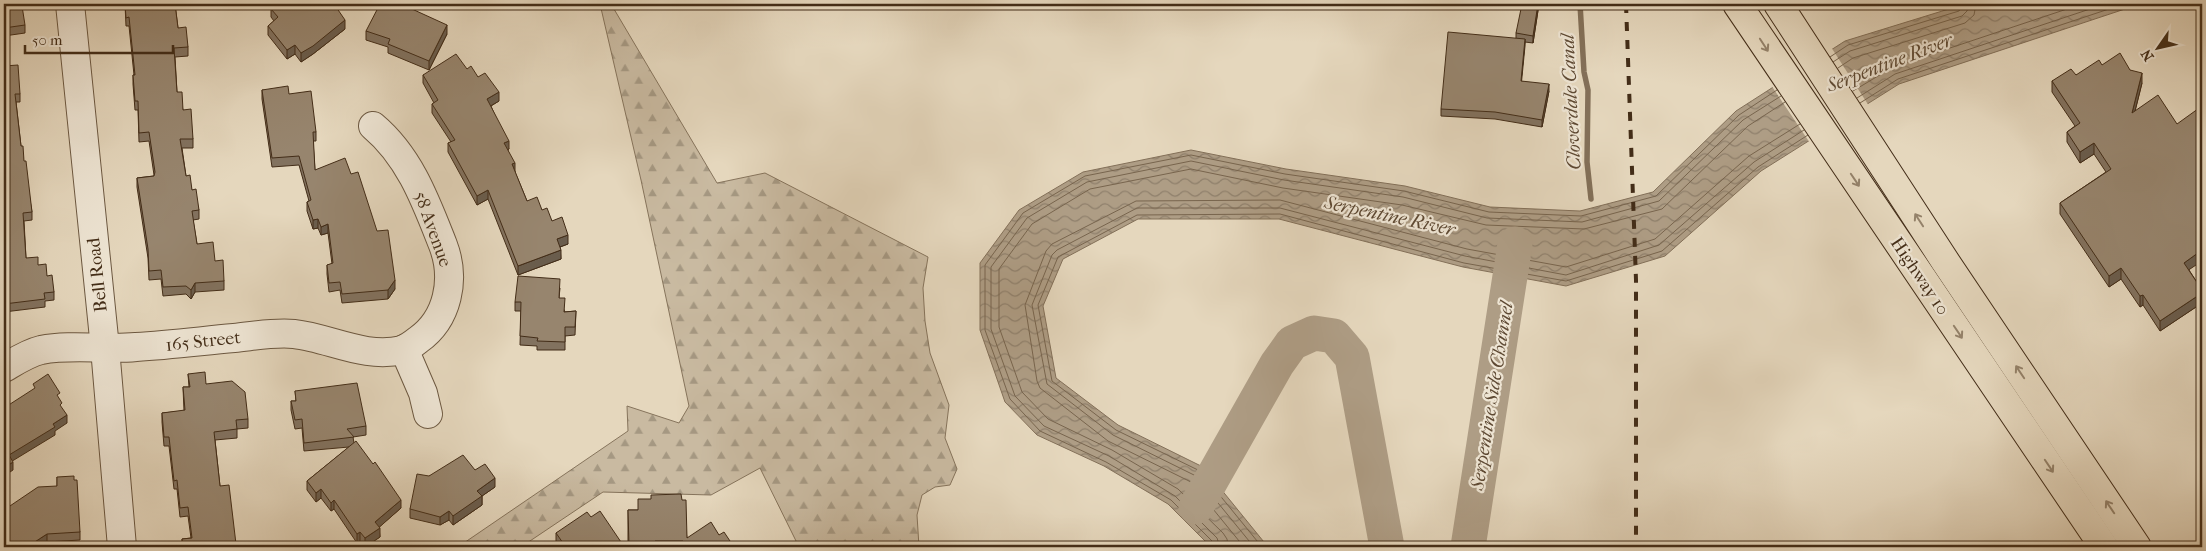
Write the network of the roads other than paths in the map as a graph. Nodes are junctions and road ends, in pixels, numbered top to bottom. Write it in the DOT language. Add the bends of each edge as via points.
graph roads {
  1 [pos="70,4"];
  2 [pos="1738,4"];
  3 [pos="1778,4"];
  4 [pos="373,126"];
  5 [pos="105,348"];
  6 [pos="404,349"];
  7 [pos="4,368"];
  8 [pos="428,414"];
  9 [pos="122,547"];
  10 [pos="2104,547"];
  11 [pos="2137,547"];
  1 -- 5 [label="street, Bell Road"];
  2 -- 10 [label="highway, Highway 10, one-way"];
  11 -- 3 [label="highway, Highway 10, one-way"];
  4 -- 6 [label="street, 58 Avenue" via="388,139 408,167 447,256 450,275 444,307 435,324"];
  5 -- 6 [label="street, 165 Street" via="292,334 368,352"];
  5 -- 7 [label="street, 165 Street" via="41,350"];
  5 -- 9 [label="street, Bell Road"];
  6 -- 8 [label="street" via="423,393"];
}
